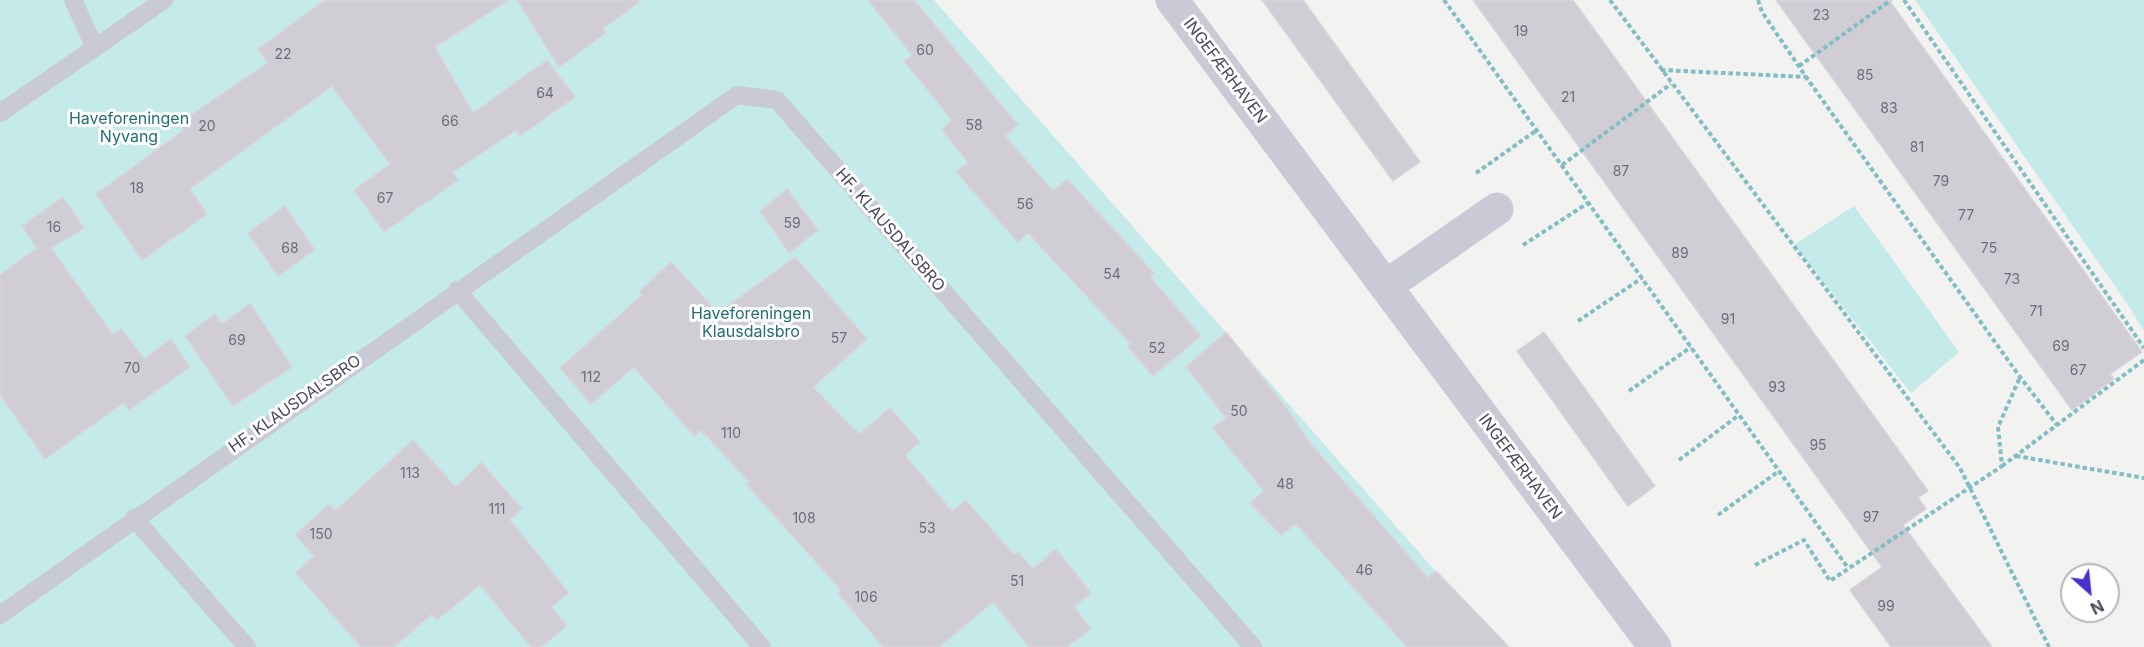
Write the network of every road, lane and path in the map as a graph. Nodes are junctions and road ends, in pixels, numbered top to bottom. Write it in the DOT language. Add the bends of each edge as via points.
graph roads {
  1 [pos="73,0"];
  2 [pos="164,0"];
  3 [pos="1172,0"];
  4 [pos="1444,0"];
  5 [pos="1610,0"];
  6 [pos="1758,0"];
  7 [pos="1891,0"];
  8 [pos="1904,0"];
  9 [pos="95,48"];
  10 [pos="1799,66"];
  11 [pos="1660,70"];
  12 [pos="1806,77"];
  13 [pos="1671,84"];
  14 [pos="0,113"];
  15 [pos="1537,130"];
  16 [pos="1562,165"];
  17 [pos="1473,175"];
  18 [pos="1588,203"];
  19 [pos="1497,209"];
  20 [pos="1523,245"];
  21 [pos="1642,278"];
  22 [pos="1386,286"];
  23 [pos="457,290"];
  24 [pos="1578,321"];
  25 [pos="1691,347"];
  26 [pos="2144,348"];
  27 [pos="2144,360"];
  28 [pos="2020,377"];
  29 [pos="1629,392"];
  30 [pos="1739,415"];
  31 [pos="2057,425"];
  32 [pos="2016,456"];
  33 [pos="1679,460"];
  34 [pos="2002,466"];
  35 [pos="1779,471"];
  36 [pos="2144,478"];
  37 [pos="1970,488"];
  38 [pos="1718,515"];
  39 [pos="134,518"];
  40 [pos="1755,565"];
  41 [pos="1848,568"];
  42 [pos="0,615"];
  43 [pos="247,647"];
  44 [pos="762,647"];
  45 [pos="1254,647"];
  46 [pos="1654,647"];
  47 [pos="2049,647"];
  1 -- 9 [label="lane"];
  2 -- 9 [label="lane"];
  3 -- 22 [label="street, INGEFÆRHAVEN"];
  4 -- 15 [label="path"];
  5 -- 11 [label="path"];
  6 -- 10 [label="path"];
  7 -- 10 [label="path"];
  8 -- 26 [label="path"];
  9 -- 14 [label="lane"];
  10 -- 12 [label="path"];
  11 -- 12 [label="path"];
  11 -- 13 [label="path"];
  12 -- 28 [label="path"];
  13 -- 16 [label="path"];
  13 -- 37 [label="path" via="1960,468"];
  15 -- 16 [label="path"];
  15 -- 17 [label="path"];
  16 -- 18 [label="path"];
  18 -- 20 [label="path"];
  18 -- 21 [label="path"];
  19 -- 22 [label="street"];
  21 -- 24 [label="path"];
  21 -- 25 [label="path"];
  22 -- 46 [label="street, INGEFÆRHAVEN"];
  23 -- 39 [label="lane, HF. KLAUSDALSBRO"];
  23 -- 44 [label="lane"];
  23 -- 45 [label="lane, HF. KLAUSDALSBRO" via="736,95 777,100"];
  25 -- 29 [label="path"];
  25 -- 30 [label="path"];
  27 -- 31 [label="path"];
  28 -- 31 [label="path"];
  28 -- 34 [label="path" via="1998,427"];
  30 -- 33 [label="path"];
  30 -- 35 [label="path"];
  31 -- 32 [label="path"];
  32 -- 34 [label="path"];
  32 -- 36 [label="path"];
  34 -- 37 [label="path"];
  35 -- 38 [label="path"];
  35 -- 41 [label="path"];
  37 -- 41 [label="path"];
  37 -- 47 [label="path"];
  39 -- 42 [label="lane, HF. KLAUSDALSBRO"];
  39 -- 43 [label="lane"];
  40 -- 41 [label="path" via="1804,540 1830,581"];
}
